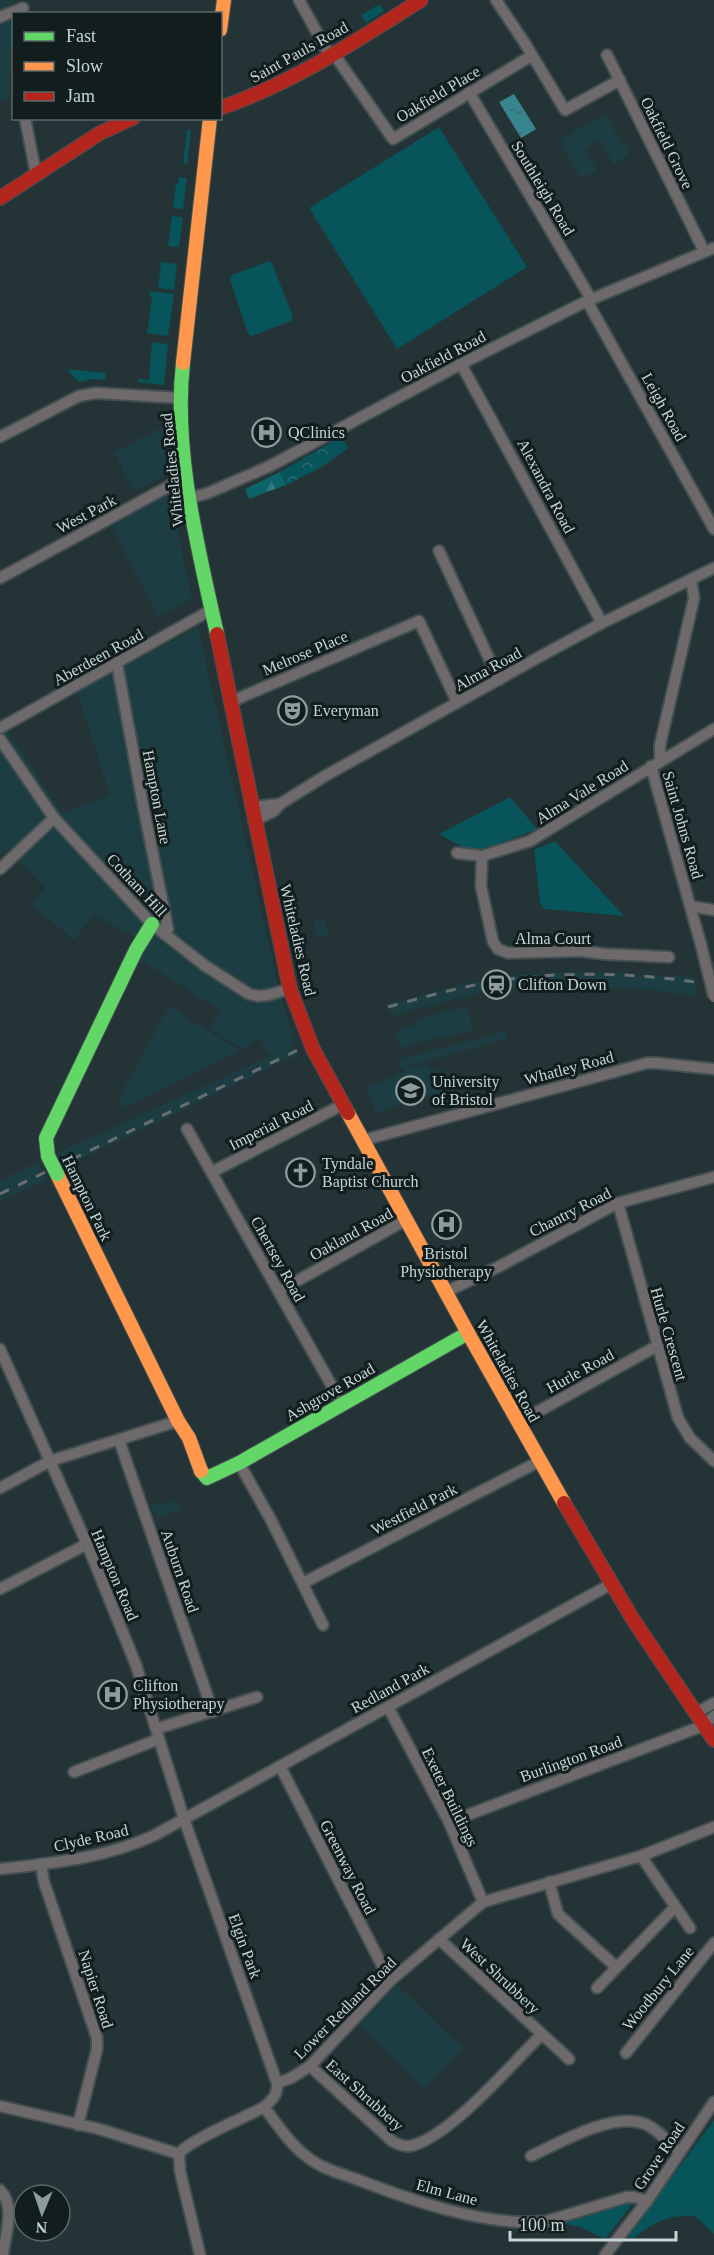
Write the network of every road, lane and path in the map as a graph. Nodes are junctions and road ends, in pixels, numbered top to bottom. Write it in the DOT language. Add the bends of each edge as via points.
graph roads {
  1 [pos="224,0"];
  2 [pos="299,0"];
  3 [pos="421,0"];
  4 [pos="496,0"];
  5 [pos="23,7"];
  6 [pos="222,15"];
  7 [pos="0,17"];
  8 [pos="332,55"];
  9 [pos="607,55"];
  10 [pos="531,56"];
  11 [pos="620,80"];
  12 [pos="469,93"];
  13 [pos="222,107"];
  14 [pos="25,120"];
  15 [pos="128,120"];
  16 [pos="210,120"];
  17 [pos="36,174"];
  18 [pos="0,198"];
  19 [pos="709,250"];
  20 [pos="589,300"];
  21 [pos="461,364"];
  22 [pos="181,398"];
  23 [pos="0,437"];
  24 [pos="186,477"];
  25 [pos="190,498"];
  26 [pos="714,529"];
  27 [pos="439,551"];
  28 [pos="714,568"];
  29 [pos="0,578"];
  30 [pos="691,580"];
  31 [pos="211,610"];
  32 [pos="602,623"];
  33 [pos="117,664"];
  34 [pos="499,680"];
  35 [pos="230,702"];
  36 [pos="457,702"];
  37 [pos="0,728"];
  38 [pos="714,729"];
  39 [pos="0,739"];
  40 [pos="656,764"];
  41 [pos="253,814"];
  42 [pos="57,821"];
  43 [pos="457,853"];
  44 [pos="482,856"];
  45 [pos="0,869"];
  46 [pos="690,906"];
  47 [pos="714,910"];
  48 [pos="152,924"];
  49 [pos="164,934"];
  50 [pos="669,957"];
  51 [pos="290,989"];
  52 [pos="714,997"];
  53 [pos="714,1069"];
  54 [pos="345,1104"];
  55 [pos="187,1130"];
  56 [pos="364,1140"];
  57 [pos="212,1172"];
  58 [pos="714,1177"];
  59 [pos="618,1203"];
  60 [pos="406,1220"];
  61 [pos="279,1291"];
  62 [pos="446,1292"];
  63 [pos="468,1333"];
  64 [pos="657,1346"];
  65 [pos="0,1349"];
  66 [pos="342,1404"];
  67 [pos="178,1421"];
  68 [pos="519,1422"];
  69 [pos="119,1440"];
  70 [pos="50,1461"];
  71 [pos="540,1461"];
  72 [pos="714,1461"];
  73 [pos="239,1463"];
  74 [pos="207,1478"];
  75 [pos="0,1488"];
  76 [pos="87,1544"];
  77 [pos="303,1583"];
  78 [pos="611,1584"];
  79 [pos="0,1589"];
  80 [pos="322,1625"];
  81 [pos="257,1697"];
  82 [pos="714,1703"];
  83 [pos="388,1707"];
  84 [pos="213,1712"];
  85 [pos="696,1713"];
  86 [pos="709,1720"];
  87 [pos="158,1734"];
  88 [pos="714,1740"];
  89 [pos="280,1766"];
  90 [pos="74,1772"];
  91 [pos="184,1819"];
  92 [pos="449,1822"];
  93 [pos="714,1827"];
  94 [pos="641,1856"];
  95 [pos="41,1864"];
  96 [pos="0,1869"];
  97 [pos="549,1882"];
  98 [pos="483,1902"];
  99 [pos="675,1907"];
  100 [pos="690,1928"];
  101 [pos="439,1939"];
  102 [pos="714,1943"];
  103 [pos="616,1967"];
  104 [pos="390,1981"];
  105 [pos="597,1988"];
  106 [pos="541,2035"];
  107 [pos="626,2052"];
  108 [pos="569,2060"];
  109 [pos="310,2066"];
  110 [pos="277,2083"];
  111 [pos="714,2102"];
  112 [pos="0,2106"];
  113 [pos="264,2108"];
  114 [pos="78,2125"];
  115 [pos="434,2135"];
  116 [pos="680,2152"];
  117 [pos="179,2154"];
  118 [pos="531,2156"];
  119 [pos="0,2190"];
  120 [pos="647,2201"];
  121 [pos="606,2254"];
  122 [pos="3,2255"];
  123 [pos="200,2255"];
  1 -- 6 [label="main road"];
  2 -- 8 [label="street"];
  3 -- 8 [label="main road, Saint Pauls Road"];
  4 -- 10 [label="street"];
  5 -- 7 [label="street"];
  8 -- 12 [label="street, Oakfield Place" via="393,139"];
  8 -- 13 [label="main road, Saint Pauls Road" via="263,92"];
  9 -- 11 [label="street, Oakfield Grove"];
  10 -- 11 [label="street" via="565,110"];
  10 -- 12 [label="street, Oakfield Place"];
  11 -- 19 [label="street, Oakfield Grove"];
  12 -- 20 [label="street, Southleigh Road"];
  14 -- 17 [label="street"];
  15 -- 17 [label="main road"];
  16 -- 22 [label="main road, Whiteladies Road"];
  17 -- 18 [label="main road"];
  19 -- 20 [label="street, Oakfield Road"];
  20 -- 21 [label="street, Oakfield Road"];
  20 -- 26 [label="street, Leigh Road"];
  21 -- 25 [label="street, Oakfield Road" via="270,466"];
  21 -- 32 [label="street, Alexandra Road"];
  22 -- 23 [label="street" via="87,394"];
  22 -- 24 [label="main road, Whiteladies Road"];
  24 -- 25 [label="main road, Whiteladies Road"];
  24 -- 29 [label="street, West Park"];
  25 -- 31 [label="main road, Whiteladies Road"];
  27 -- 34 [label="street"];
  28 -- 30 [label="street, Alma Road"];
  30 -- 32 [label="street, Alma Road"];
  30 -- 40 [label="street, Saint Johns Road" via="694,598"];
  31 -- 33 [label="street, Aberdeen Road"];
  31 -- 35 [label="main road, Whiteladies Road"];
  32 -- 34 [label="street, Alma Road"];
  33 -- 37 [label="street, Aberdeen Road"];
  33 -- 49 [label="street, Hampton Lane" via="168,929"];
  34 -- 36 [label="street, Alma Road"];
  35 -- 36 [label="street, Melrose Place" via="419,621"];
  35 -- 41 [label="main road, Whiteladies Road"];
  36 -- 41 [label="street, Alma Road" via="280,804"];
  38 -- 40 [label="street, Alma Vale Road"];
  39 -- 42 [label="street, Cotham Hill"];
  40 -- 44 [label="street, Alma Vale Road" via="545,834"];
  40 -- 46 [label="street, Saint Johns Road"];
  41 -- 51 [label="main road, Whiteladies Road"];
  42 -- 45 [label="street"];
  42 -- 48 [label="street, Cotham Hill"];
  43 -- 44 [label="street, Alma Vale Road"];
  44 -- 50 [label="street, Alma Court" via="481,886 493,942 498,949 508,953 581,951"];
  46 -- 47 [label="street"];
  46 -- 52 [label="street, Saint Johns Road, bridge"];
  48 -- 49 [label="street, Cotham Hill"];
  48 -- 67 [label="main road, Hampton Park, bridge" via="46,1138 46,1146"];
  49 -- 51 [label="street, Cotham Hill" via="241,990 258,996"];
  51 -- 54 [label="main road, Whiteladies Road" via="313,1049"];
  53 -- 56 [label="street, Whatley Road" via="646,1064"];
  54 -- 56 [label="main road, Whiteladies Road"];
  54 -- 57 [label="street, Imperial Road"];
  55 -- 57 [label="street, Chertsey Road"];
  56 -- 60 [label="main road, Whiteladies Road"];
  57 -- 61 [label="street, Chertsey Road"];
  58 -- 59 [label="street, Chantry Road"];
  59 -- 62 [label="street, Chantry Road"];
  59 -- 64 [label="street, Hurle Crescent"];
  60 -- 61 [label="street, Oakland Road"];
  60 -- 62 [label="main road, Whiteladies Road"];
  61 -- 66 [label="street, Chertsey Road"];
  62 -- 63 [label="main road, Whiteladies Road"];
  63 -- 66 [label="main road, Ashgrove Road"];
  63 -- 68 [label="main road, Whiteladies Road"];
  64 -- 68 [label="street, Hurle Road"];
  64 -- 72 [label="street, Hurle Crescent" via="678,1418 690,1438"];
  65 -- 70 [label="street, Hampton Road"];
  66 -- 73 [label="main road, Ashgrove Road"];
  67 -- 69 [label="street"];
  67 -- 74 [label="main road, Hampton Park"];
  68 -- 71 [label="main road, Whiteladies Road"];
  69 -- 70 [label="street"];
  69 -- 84 [label="street, Auburn Road"];
  70 -- 75 [label="street"];
  70 -- 76 [label="street, Hampton Road"];
  71 -- 77 [label="street, Westfield Park"];
  71 -- 78 [label="main road, Whiteladies Road"];
  73 -- 74 [label="main road, Ashgrove Road"];
  73 -- 77 [label="street"];
  76 -- 79 [label="street"];
  76 -- 87 [label="street, Hampton Road" via="136,1665"];
  77 -- 80 [label="street"];
  78 -- 83 [label="street, Redland Park"];
  78 -- 85 [label="main road, Whiteladies Road"];
  81 -- 84 [label="street"];
  82 -- 85 [label="street"];
  83 -- 89 [label="street, Redland Park"];
  83 -- 92 [label="street, Exeter Buildings"];
  84 -- 87 [label="street"];
  85 -- 86 [label="main road, Whiteladies Road"];
  86 -- 88 [label="main road, Whiteladies Road"];
  86 -- 92 [label="street, Burlington Road"];
  87 -- 90 [label="street"];
  87 -- 91 [label="street, Hampton Road"];
  89 -- 91 [label="street, Redland Park"];
  89 -- 104 [label="street, Greenway Road"];
  91 -- 95 [label="street, Clyde Road" via="135,1845"];
  91 -- 110 [label="street, Elgin Park"];
  92 -- 98 [label="street, Exeter Buildings"];
  93 -- 94 [label="street, Lower Redland Road"];
  94 -- 97 [label="street, Lower Redland Road"];
  94 -- 99 [label="street"];
  95 -- 96 [label="street, Clyde Road"];
  95 -- 114 [label="street, Napier Road" via="97,2038"];
  97 -- 98 [label="street, Lower Redland Road"];
  97 -- 103 [label="street" via="558,1914"];
  98 -- 101 [label="street, Lower Redland Road"];
  99 -- 100 [label="street"];
  99 -- 103 [label="street"];
  101 -- 104 [label="street, Lower Redland Road"];
  101 -- 106 [label="street, West Shrubbery"];
  102 -- 107 [label="street, Woodbury Lane"];
  103 -- 105 [label="street"];
  104 -- 109 [label="street, Lower Redland Road"];
  106 -- 108 [label="street, West Shrubbery"];
  106 -- 115 [label="street, West Shrubbery" via="460,2116"];
  109 -- 110 [label="street, Lower Redland Road"];
  109 -- 115 [label="street, East Shrubbery" via="392,2141 413,2146"];
  110 -- 113 [label="street" via="274,2099"];
  111 -- 116 [label="street, Grove Road"];
  112 -- 114 [label="street"];
  113 -- 117 [label="street" via="195,2141"];
  113 -- 120 [label="street, Elm Lane" via="306,2156 323,2167 382,2189 488,2219 534,2223 627,2197"];
  114 -- 117 [label="street"];
  116 -- 118 [label="street" via="648,2126 631,2122 575,2135"];
  116 -- 120 [label="street, Grove Road"];
  117 -- 123 [label="street"];
  119 -- 122 [label="street" via="9,2205"];
  120 -- 121 [label="street, Grove Road"];
}
